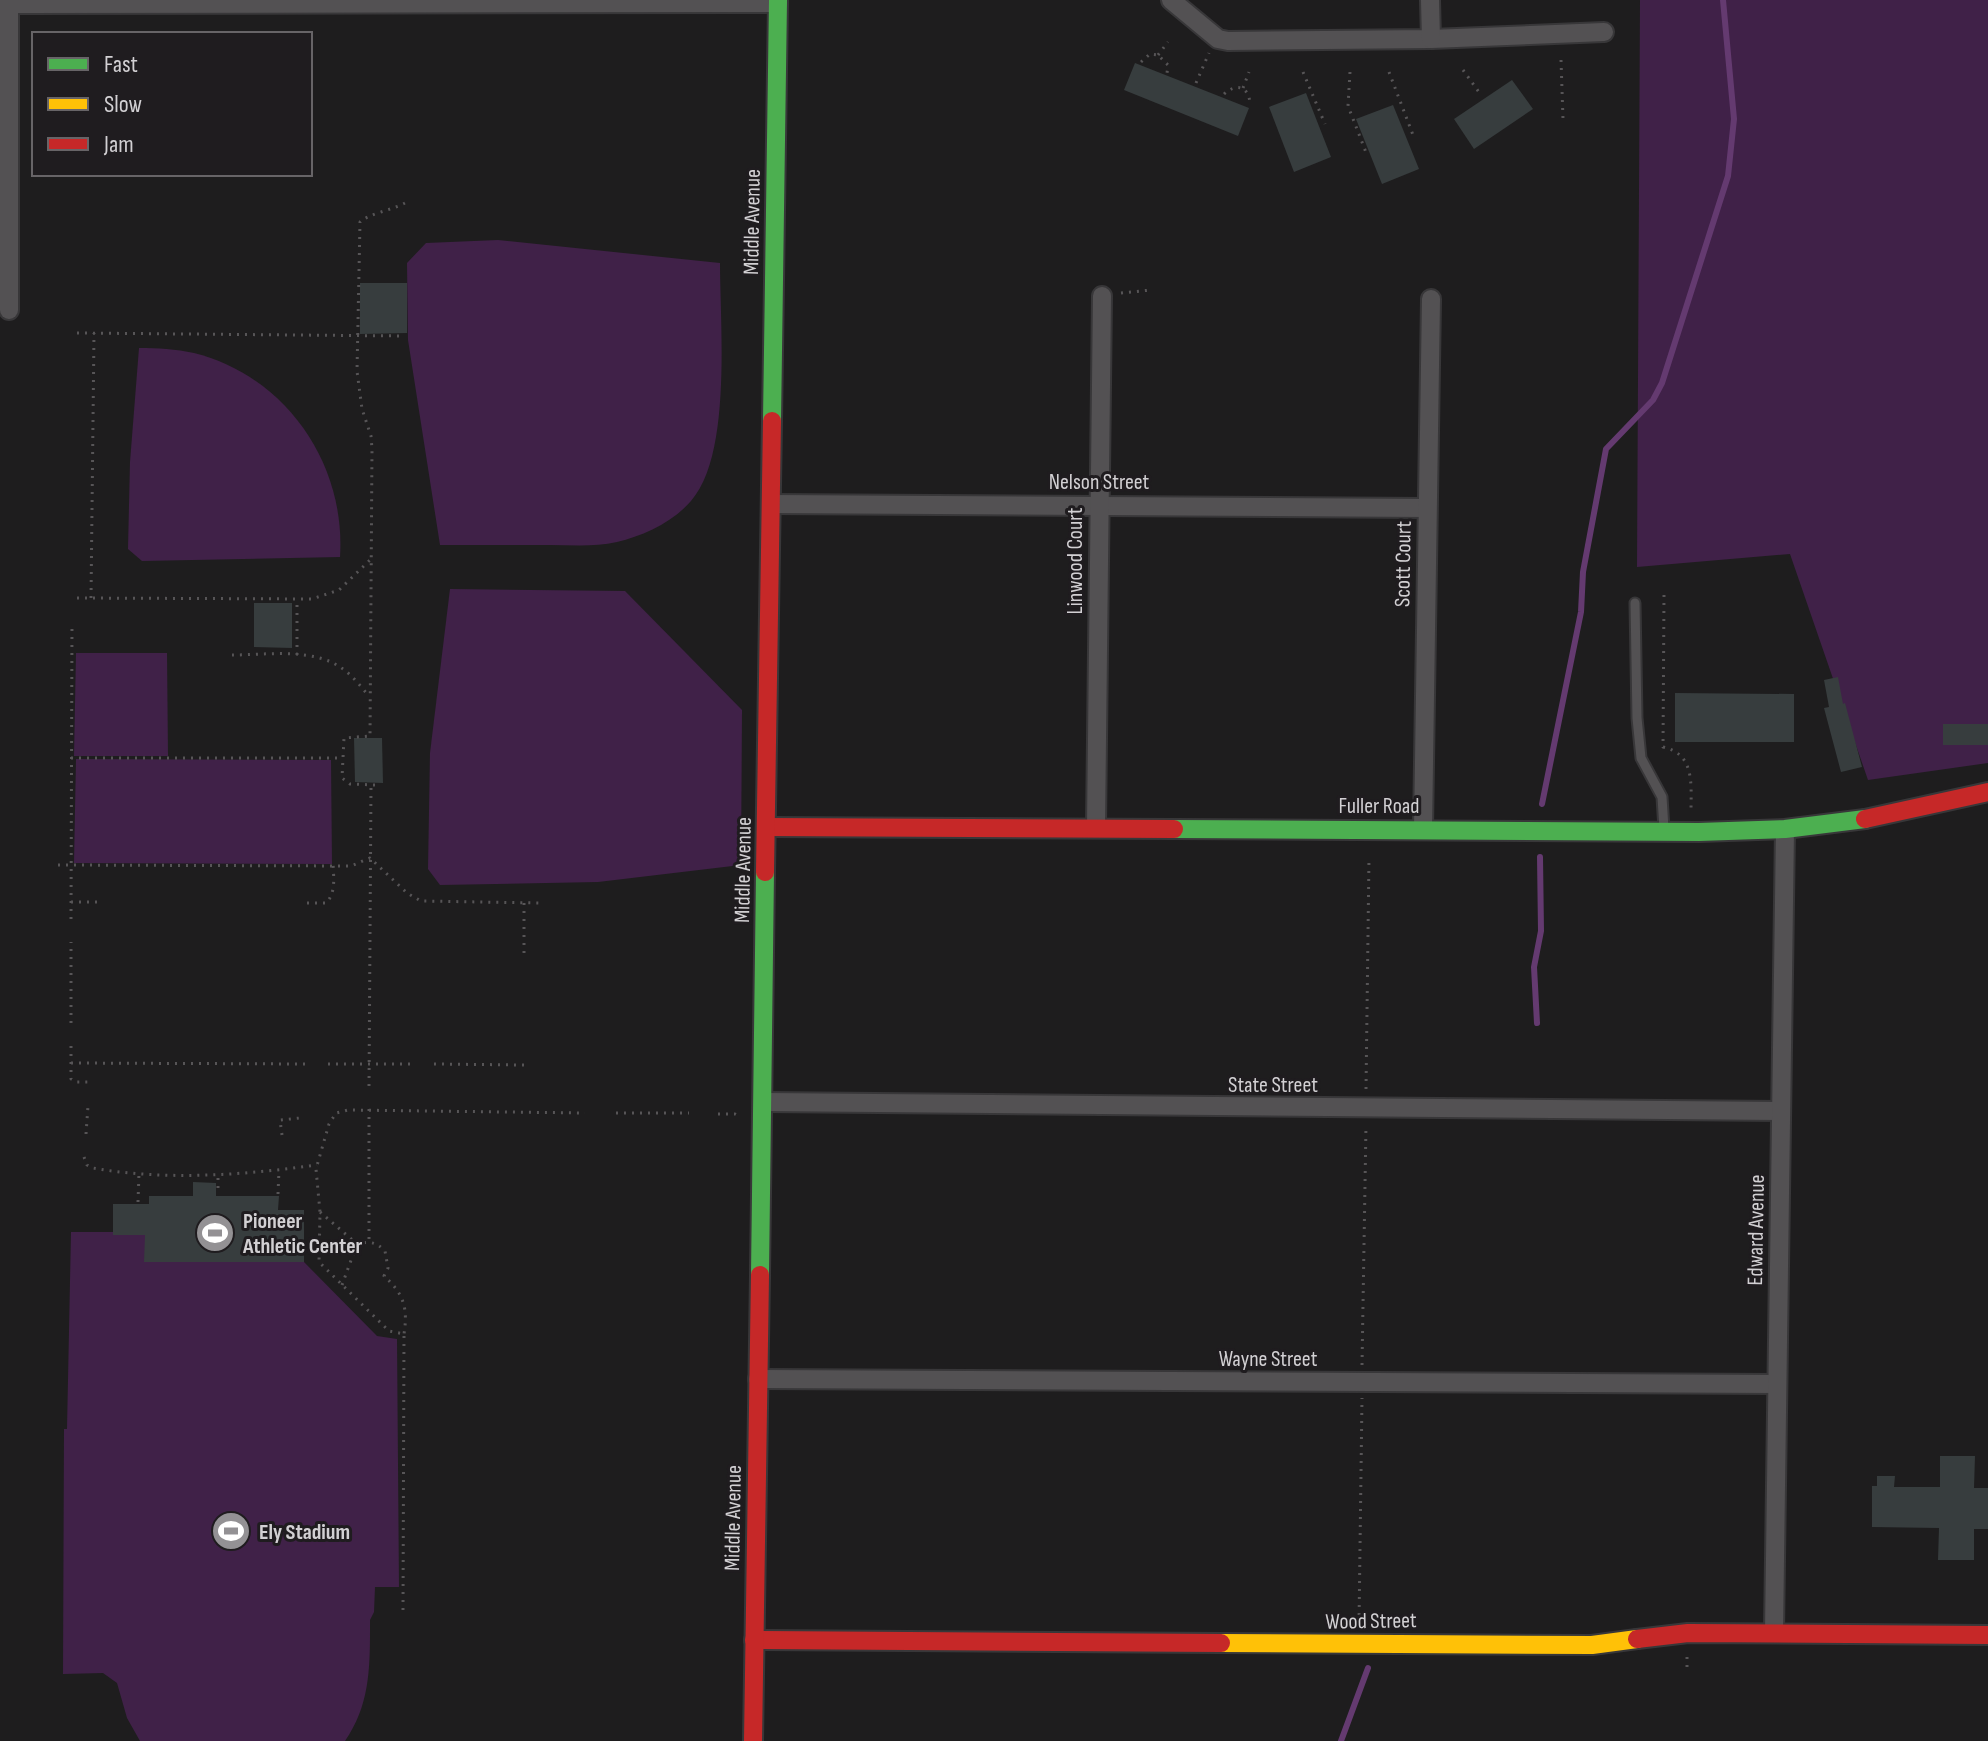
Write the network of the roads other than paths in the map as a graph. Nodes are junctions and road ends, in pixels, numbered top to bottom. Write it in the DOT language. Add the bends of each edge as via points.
graph roads {
  1 [pos="1171,0"];
  2 [pos="1430,0"];
  3 [pos="778,1"];
  4 [pos="9,2"];
  5 [pos="1604,32"];
  6 [pos="1431,39"];
  7 [pos="1102,296"];
  8 [pos="1431,299"];
  9 [pos="9,310"];
  10 [pos="771,504"];
  11 [pos="1098,505"];
  12 [pos="1427,508"];
  13 [pos="1635,603"];
  14 [pos="1988,792"];
  15 [pos="766,827"];
  16 [pos="1096,827"];
  17 [pos="1423,829"];
  18 [pos="1785,829"];
  19 [pos="1664,832"];
  20 [pos="764,1102"];
  21 [pos="1781,1111"];
  22 [pos="758,1379"];
  23 [pos="1777,1384"];
  24 [pos="1774,1632"];
  25 [pos="1988,1635"];
  26 [pos="754,1640"];
  27 [pos="753,1741"];
  1 -- 6 [label="street" via="1218,39 1228,41"];
  2 -- 6 [label="street"];
  3 -- 4 [label="street"];
  3 -- 10 [label="street, Middle Avenue"];
  4 -- 9 [label="street"];
  5 -- 6 [label="street"];
  7 -- 11 [label="street, Linwood Court"];
  8 -- 12 [label="street, Scott Court"];
  10 -- 11 [label="street, Nelson Street"];
  10 -- 15 [label="street, Middle Avenue"];
  11 -- 12 [label="street, Nelson Street"];
  11 -- 16 [label="street, Linwood Court"];
  12 -- 17 [label="street, Scott Court"];
  13 -- 19 [label="lane" via="1641,758 1662,797"];
  14 -- 18 [label="street, Fuller Road" via="1869,818"];
  15 -- 16 [label="street, Fuller Road"];
  15 -- 20 [label="street, Middle Avenue"];
  16 -- 17 [label="street, Fuller Road"];
  17 -- 19 [label="street, Fuller Road"];
  18 -- 19 [label="street, Fuller Road"];
  18 -- 21 [label="street, Edward Avenue"];
  20 -- 21 [label="street, State Street"];
  20 -- 22 [label="street, Middle Avenue"];
  21 -- 23 [label="street, Edward Avenue"];
  22 -- 23 [label="street, Wayne Street"];
  22 -- 26 [label="street, Middle Avenue"];
  23 -- 24 [label="street, Edward Avenue"];
  24 -- 25 [label="street, Wood Street"];
  24 -- 26 [label="street, Wood Street" via="1688,1633 1592,1645"];
  26 -- 27 [label="street, Middle Avenue"];
}
